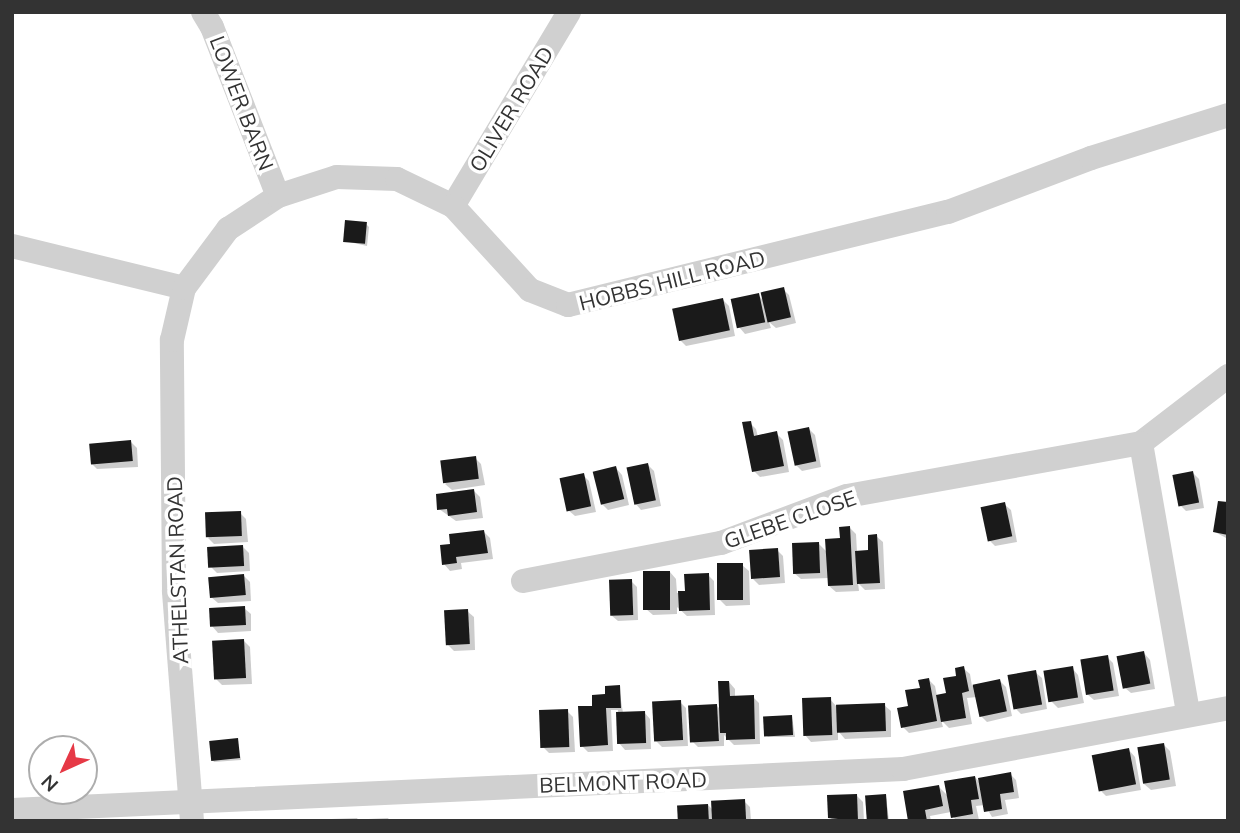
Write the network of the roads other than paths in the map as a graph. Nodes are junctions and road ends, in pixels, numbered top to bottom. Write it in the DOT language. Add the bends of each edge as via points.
graph roads {
  1 [pos="202,12"];
  2 [pos="569,12"];
  3 [pos="1228,115"];
  4 [pos="278,196"];
  5 [pos="453,206"];
  6 [pos="12,246"];
  7 [pos="184,288"];
  8 [pos="172,340"];
  9 [pos="1228,376"];
  10 [pos="1141,443"];
  11 [pos="523,581"];
  12 [pos="1228,708"];
  13 [pos="1188,713"];
  14 [pos="12,810"];
  15 [pos="191,811"];
  1 -- 4 [label="street, LOWER BARN" via="212,27"];
  2 -- 5 [label="street, OLIVER ROAD"];
  3 -- 5 [label="street, HOBBS HILL ROAD" via="1091,158 948,212 568,305 530,290"];
  4 -- 5 [label="street, HOBBS HILL ROAD" via="337,177 397,178"];
  4 -- 7 [label="street, HOBBS HILL ROAD" via="228,229"];
  6 -- 7 [label="street"];
  7 -- 8 [label="street, HOBBS HILL ROAD"];
  8 -- 15 [label="street, ATHELSTAN ROAD" via="174,591"];
  9 -- 10 [label="street, GLEBE CLOSE"];
  10 -- 11 [label="street, GLEBE CLOSE" via="847,496 721,543"];
  10 -- 13 [label="street"];
  12 -- 13 [label="street, BELMONT ROAD"];
  13 -- 15 [label="street, BELMONT ROAD" via="903,769"];
  14 -- 15 [label="street, BELMONT ROAD"];
}
